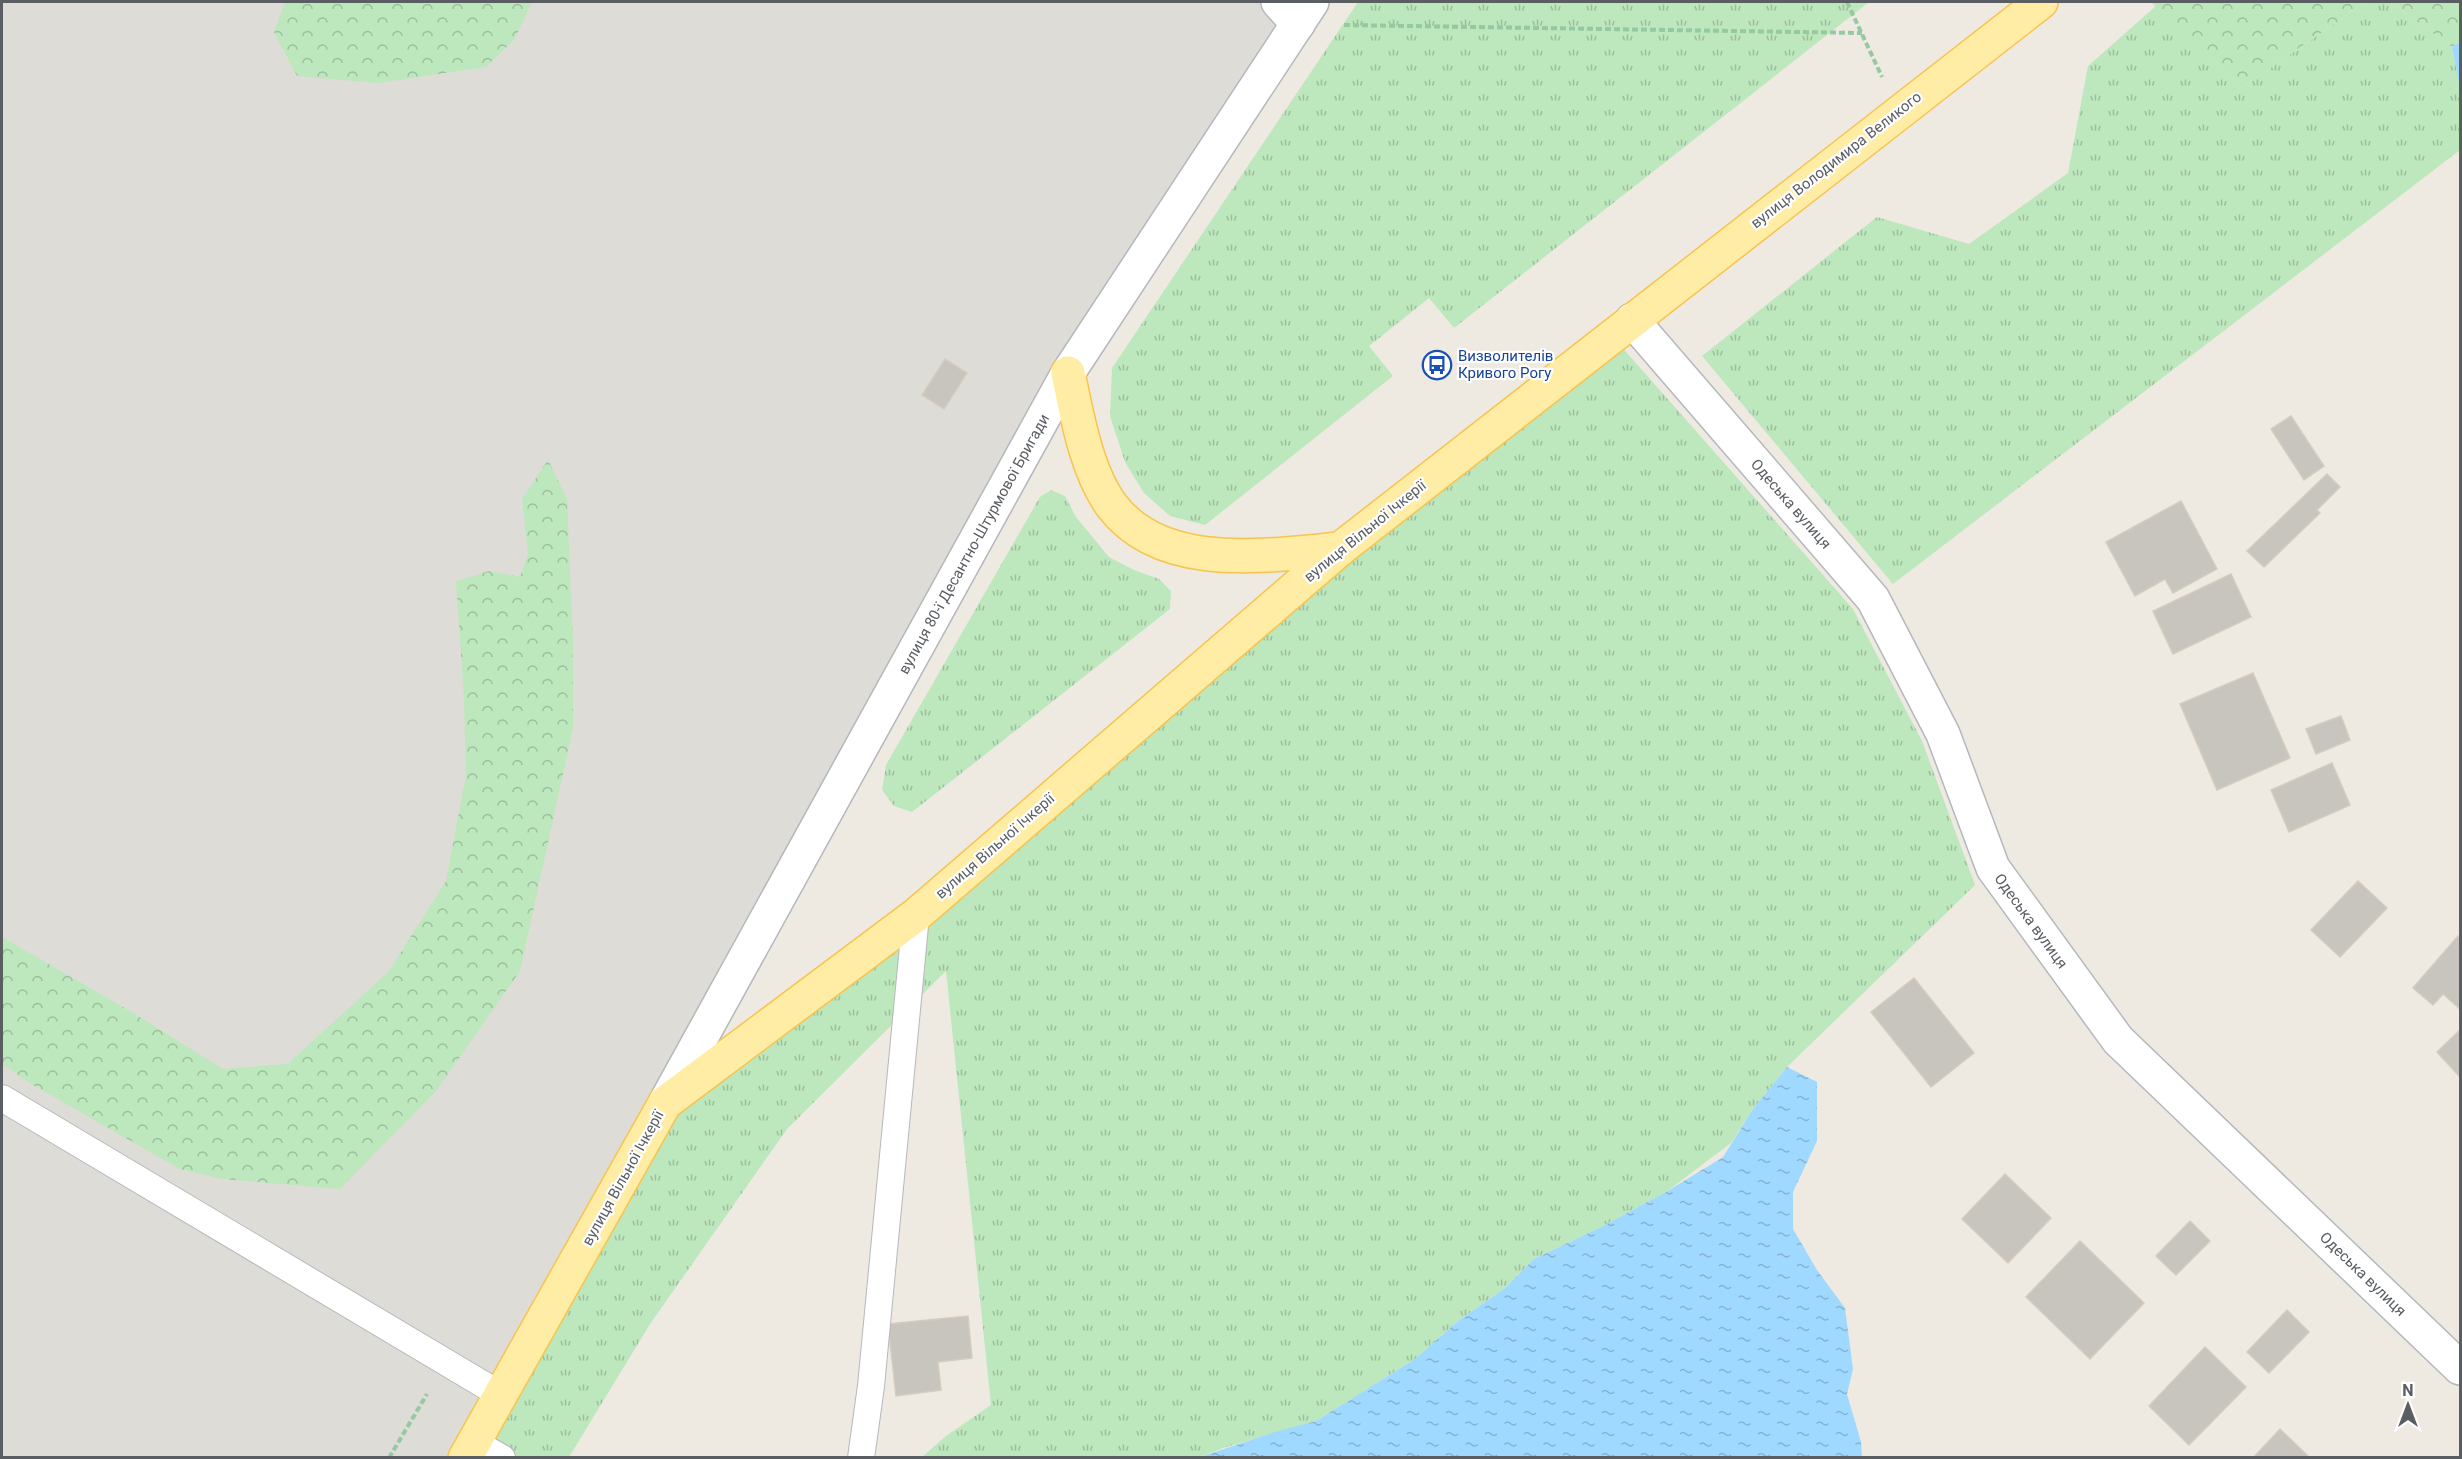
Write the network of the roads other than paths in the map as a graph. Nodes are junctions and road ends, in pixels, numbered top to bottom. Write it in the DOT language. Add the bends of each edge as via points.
graph roads {
  1 [pos="2040,2"];
  2 [pos="1296,9"];
  3 [pos="1632,320"];
  4 [pos="1068,372"];
  5 [pos="1340,549"];
  6 [pos="916,915"];
  7 [pos="2,1098"];
  8 [pos="665,1104"];
  9 [pos="2460,1368"];
  10 [pos="501,1395"];
  11 [pos="469,1450"];
  12 [pos="502,1458"];
  13 [pos="861,1458"];
  1 -- 3 [label="main road, вулиця Володимира Великого"];
  2 -- 4 [label="street, вулиця 80-ї Десантно-Штурмової Бригади"];
  3 -- 5 [label="main road, вулиця Вільної Ічкерії"];
  3 -- 9 [label="street, Одеська вулиця" via="1873,599 1943,734 1992,868 2118,1040"];
  4 -- 5 [label="main road" via="1083,441 1101,487 1112,506 1148,537 1223,557"];
  4 -- 8 [label="street, вулиця 80-ї Десантно-Штурмової Бригади"];
  5 -- 6 [label="main road, вулиця Вільної Ічкерії"];
  6 -- 8 [label="main road, вулиця Вільної Ічкерії"];
  6 -- 13 [label="lane"];
  7 -- 10 [label="lane"];
  8 -- 10 [label="main road, вулиця Вільної Ічкерії"];
  10 -- 11 [label="main road, вулиця Вільної Ічкерії"];
  11 -- 12 [label="lane"];
}
